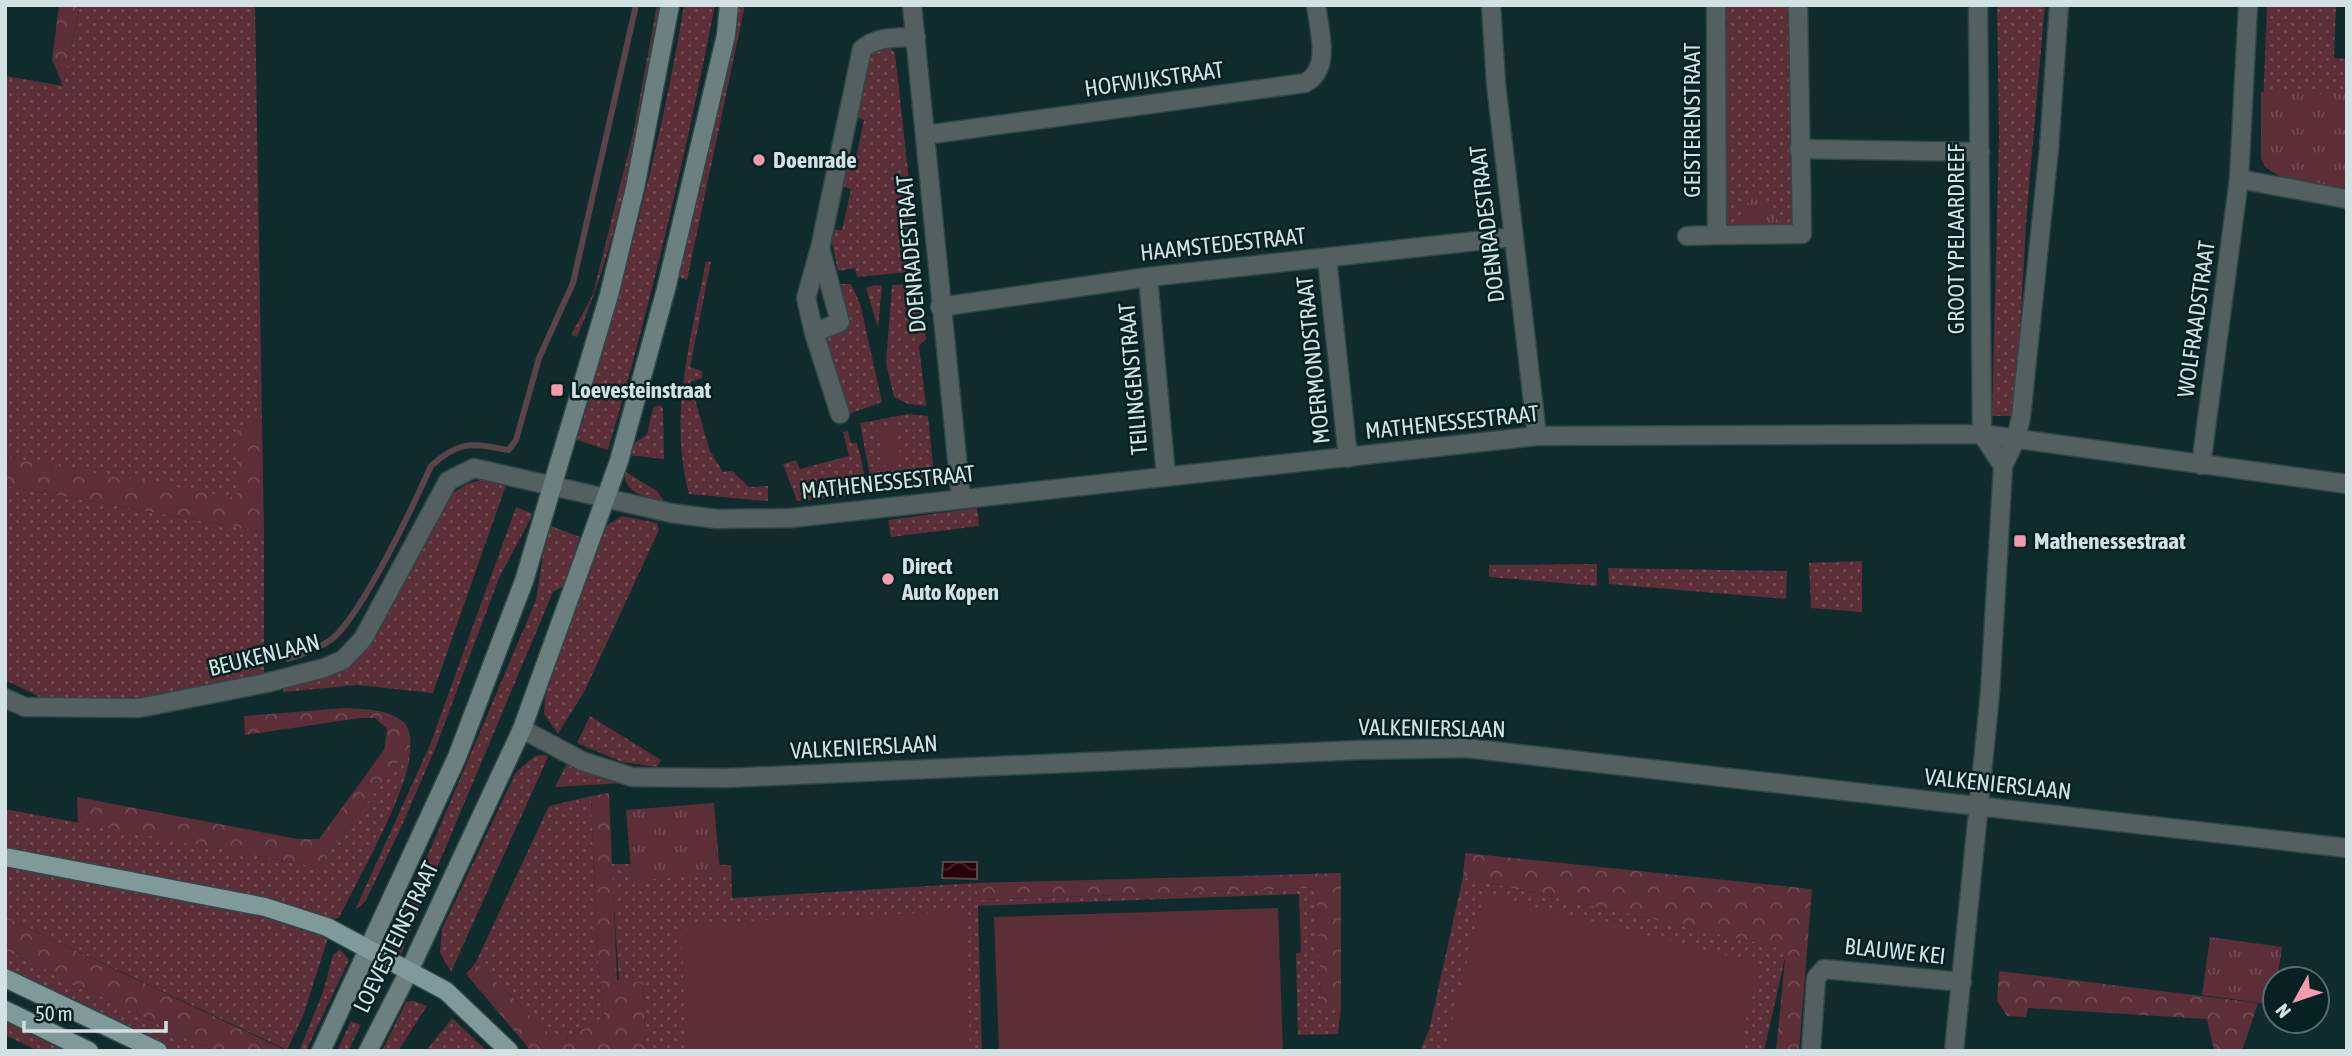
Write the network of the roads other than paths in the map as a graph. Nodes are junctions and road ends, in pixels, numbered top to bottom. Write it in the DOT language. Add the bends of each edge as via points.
graph roads {
  1 [pos="670,5"];
  2 [pos="729,5"];
  3 [pos="912,5"];
  4 [pos="1316,5"];
  5 [pos="1491,5"];
  6 [pos="1716,5"];
  7 [pos="1798,5"];
  8 [pos="1978,5"];
  9 [pos="2059,5"];
  10 [pos="2248,5"];
  11 [pos="916,37"];
  12 [pos="925,135"];
  13 [pos="1799,149"];
  14 [pos="1980,152"];
  15 [pos="2239,179"];
  16 [pos="2347,199"];
  17 [pos="1717,235"];
  18 [pos="1687,236"];
  19 [pos="1513,237"];
  20 [pos="820,248"];
  21 [pos="1327,258"];
  22 [pos="1148,276"];
  23 [pos="940,307"];
  24 [pos="814,333"];
  25 [pos="840,414"];
  26 [pos="1982,434"];
  27 [pos="1536,436"];
  28 [pos="2016,439"];
  29 [pos="1348,458"];
  30 [pos="2201,464"];
  31 [pos="2003,466"];
  32 [pos="1167,477"];
  33 [pos="2347,484"];
  34 [pos="554,486"];
  35 [pos="606,498"];
  36 [pos="961,499"];
  37 [pos="5,698"];
  38 [pos="522,729"];
  39 [pos="1979,807"];
  40 [pos="2347,848"];
  41 [pos="5,858"];
  42 [pos="369,948"];
  43 [pos="409,971"];
  44 [pos="5,978"];
  45 [pos="1962,982"];
  46 [pos="5,1010"];
  47 [pos="89,1051"];
  48 [pos="158,1051"];
  49 [pos="321,1051"];
  50 [pos="368,1051"];
  51 [pos="509,1051"];
  52 [pos="1811,1051"];
  53 [pos="1954,1051"];
  1 -- 34 [label="street, LOEVESTEINSTRAAT" via="635,188"];
  2 -- 35 [label="street, LOEVESTEINSTRAAT" via="726,35 666,289"];
  3 -- 11 [label="street, DOENRADESTRAAT"];
  4 -- 12 [label="street, HOFWIJKSTRAAT" via="1322,64 1314,79 1305,83"];
  5 -- 19 [label="street, DOENRADESTRAAT"];
  6 -- 17 [label="street, GEISTERENSTRAAT"];
  7 -- 13 [label="street"];
  8 -- 14 [label="street, GROOT YPELAARDREEF"];
  9 -- 28 [label="street" via="2049,149"];
  10 -- 15 [label="street, WOLFRAADSTRAAT"];
  11 -- 12 [label="street, DOENRADESTRAAT"];
  11 -- 20 [label="street" via="881,39 862,49"];
  12 -- 23 [label="street, DOENRADESTRAAT"];
  13 -- 14 [label="street"];
  13 -- 17 [label="street" via="1811,234"];
  14 -- 26 [label="street, GROOT YPELAARDREEF"];
  15 -- 16 [label="street"];
  15 -- 30 [label="street, WOLFRAADSTRAAT"];
  17 -- 18 [label="street"];
  19 -- 21 [label="street, HAAMSTEDESTRAAT"];
  19 -- 27 [label="street, DOENRADESTRAAT"];
  20 -- 24 [label="street" via="806,298"];
  20 -- 24 [label="street" via="840,322"];
  21 -- 22 [label="street, HAAMSTEDESTRAAT"];
  21 -- 29 [label="street, MOERMONDSTRAAT"];
  22 -- 23 [label="street, HAAMSTEDESTRAAT"];
  22 -- 32 [label="street, TEILINGENSTRAAT"];
  23 -- 36 [label="street, DOENRADESTRAAT"];
  24 -- 25 [label="street"];
  26 -- 27 [label="street, MATHENESSESTRAAT"];
  26 -- 28 [label="street, MATHENESSESTRAAT"];
  26 -- 31 [label="street"];
  27 -- 29 [label="street, MATHENESSESTRAAT"];
  28 -- 30 [label="street, MATHENESSESTRAAT"];
  28 -- 31 [label="street"];
  29 -- 32 [label="street, MATHENESSESTRAAT"];
  30 -- 33 [label="street, MATHENESSESTRAAT"];
  31 -- 39 [label="street"];
  32 -- 36 [label="street, MATHENESSESTRAAT"];
  34 -- 35 [label="street, BEUKENLAAN"];
  34 -- 37 [label="street, BEUKENLAAN" via="474,468 448,481 363,639 343,660 324,668 139,708 25,707"];
  34 -- 42 [label="street, LOEVESTEINSTRAAT" via="457,757"];
  35 -- 36 [label="street, MATHENESSESTRAAT" via="717,519 791,518"];
  35 -- 38 [label="street, LOEVESTEINSTRAAT"];
  38 -- 39 [label="street, VALKENIERSLAAN" via="582,761 632,777 726,778 1466,748"];
  38 -- 43 [label="street, LOEVESTEINSTRAAT"];
  39 -- 40 [label="street, VALKENIERSLAAN"];
  39 -- 45 [label="street, BLAUWE KEI"];
  41 -- 42 [label="main road" via="265,907 338,932"];
  42 -- 43 [label="main road"];
  42 -- 49 [label="street, LOEVESTEINSTRAAT"];
  43 -- 50 [label="street, LOEVESTEINSTRAAT"];
  43 -- 51 [label="main road" via="446,991"];
  44 -- 48 [label="main road"];
  45 -- 52 [label="street, BLAUWE KEI" via="1825,969 1816,978"];
  45 -- 53 [label="street, BLAUWE KEI"];
  46 -- 47 [label="main road"];
}
